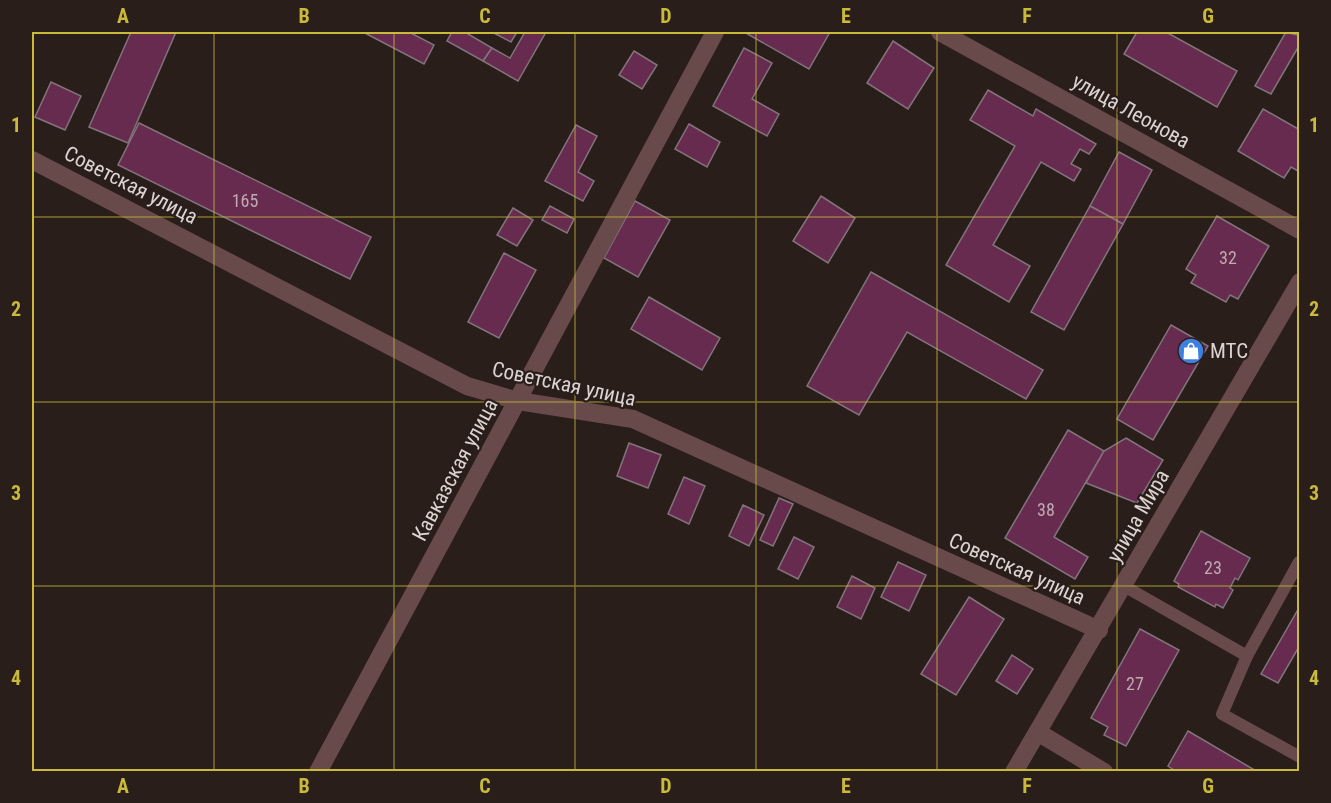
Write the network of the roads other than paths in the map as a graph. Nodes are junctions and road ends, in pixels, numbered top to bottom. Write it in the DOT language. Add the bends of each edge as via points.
graph roads {
  1 [pos="715,32"];
  2 [pos="940,32"];
  3 [pos="32,160"];
  4 [pos="1299,230"];
  5 [pos="1299,282"];
  6 [pos="518,401"];
  7 [pos="1299,562"];
  8 [pos="1124,586"];
  9 [pos="1099,630"];
  10 [pos="1247,656"];
  11 [pos="1039,733"];
  12 [pos="1299,757"];
  13 [pos="318,771"];
  14 [pos="1014,771"];
  15 [pos="1104,771"];
  1 -- 6 [label="street, Кавказская улица"];
  2 -- 4 [label="street, улица Леонова"];
  3 -- 6 [label="street, Советская улица" via="467,386"];
  5 -- 8 [label="street, улица Мира"];
  6 -- 9 [label="street, Советская улица" via="633,419"];
  6 -- 13 [label="street, Кавказская улица"];
  7 -- 10 [label="lane"];
  8 -- 9 [label="street, улица Мира"];
  8 -- 10 [label="lane"];
  9 -- 11 [label="street, улица Мира"];
  10 -- 12 [label="lane" via="1222,714"];
  11 -- 14 [label="street, улица Мира"];
  11 -- 15 [label="street"];
}
